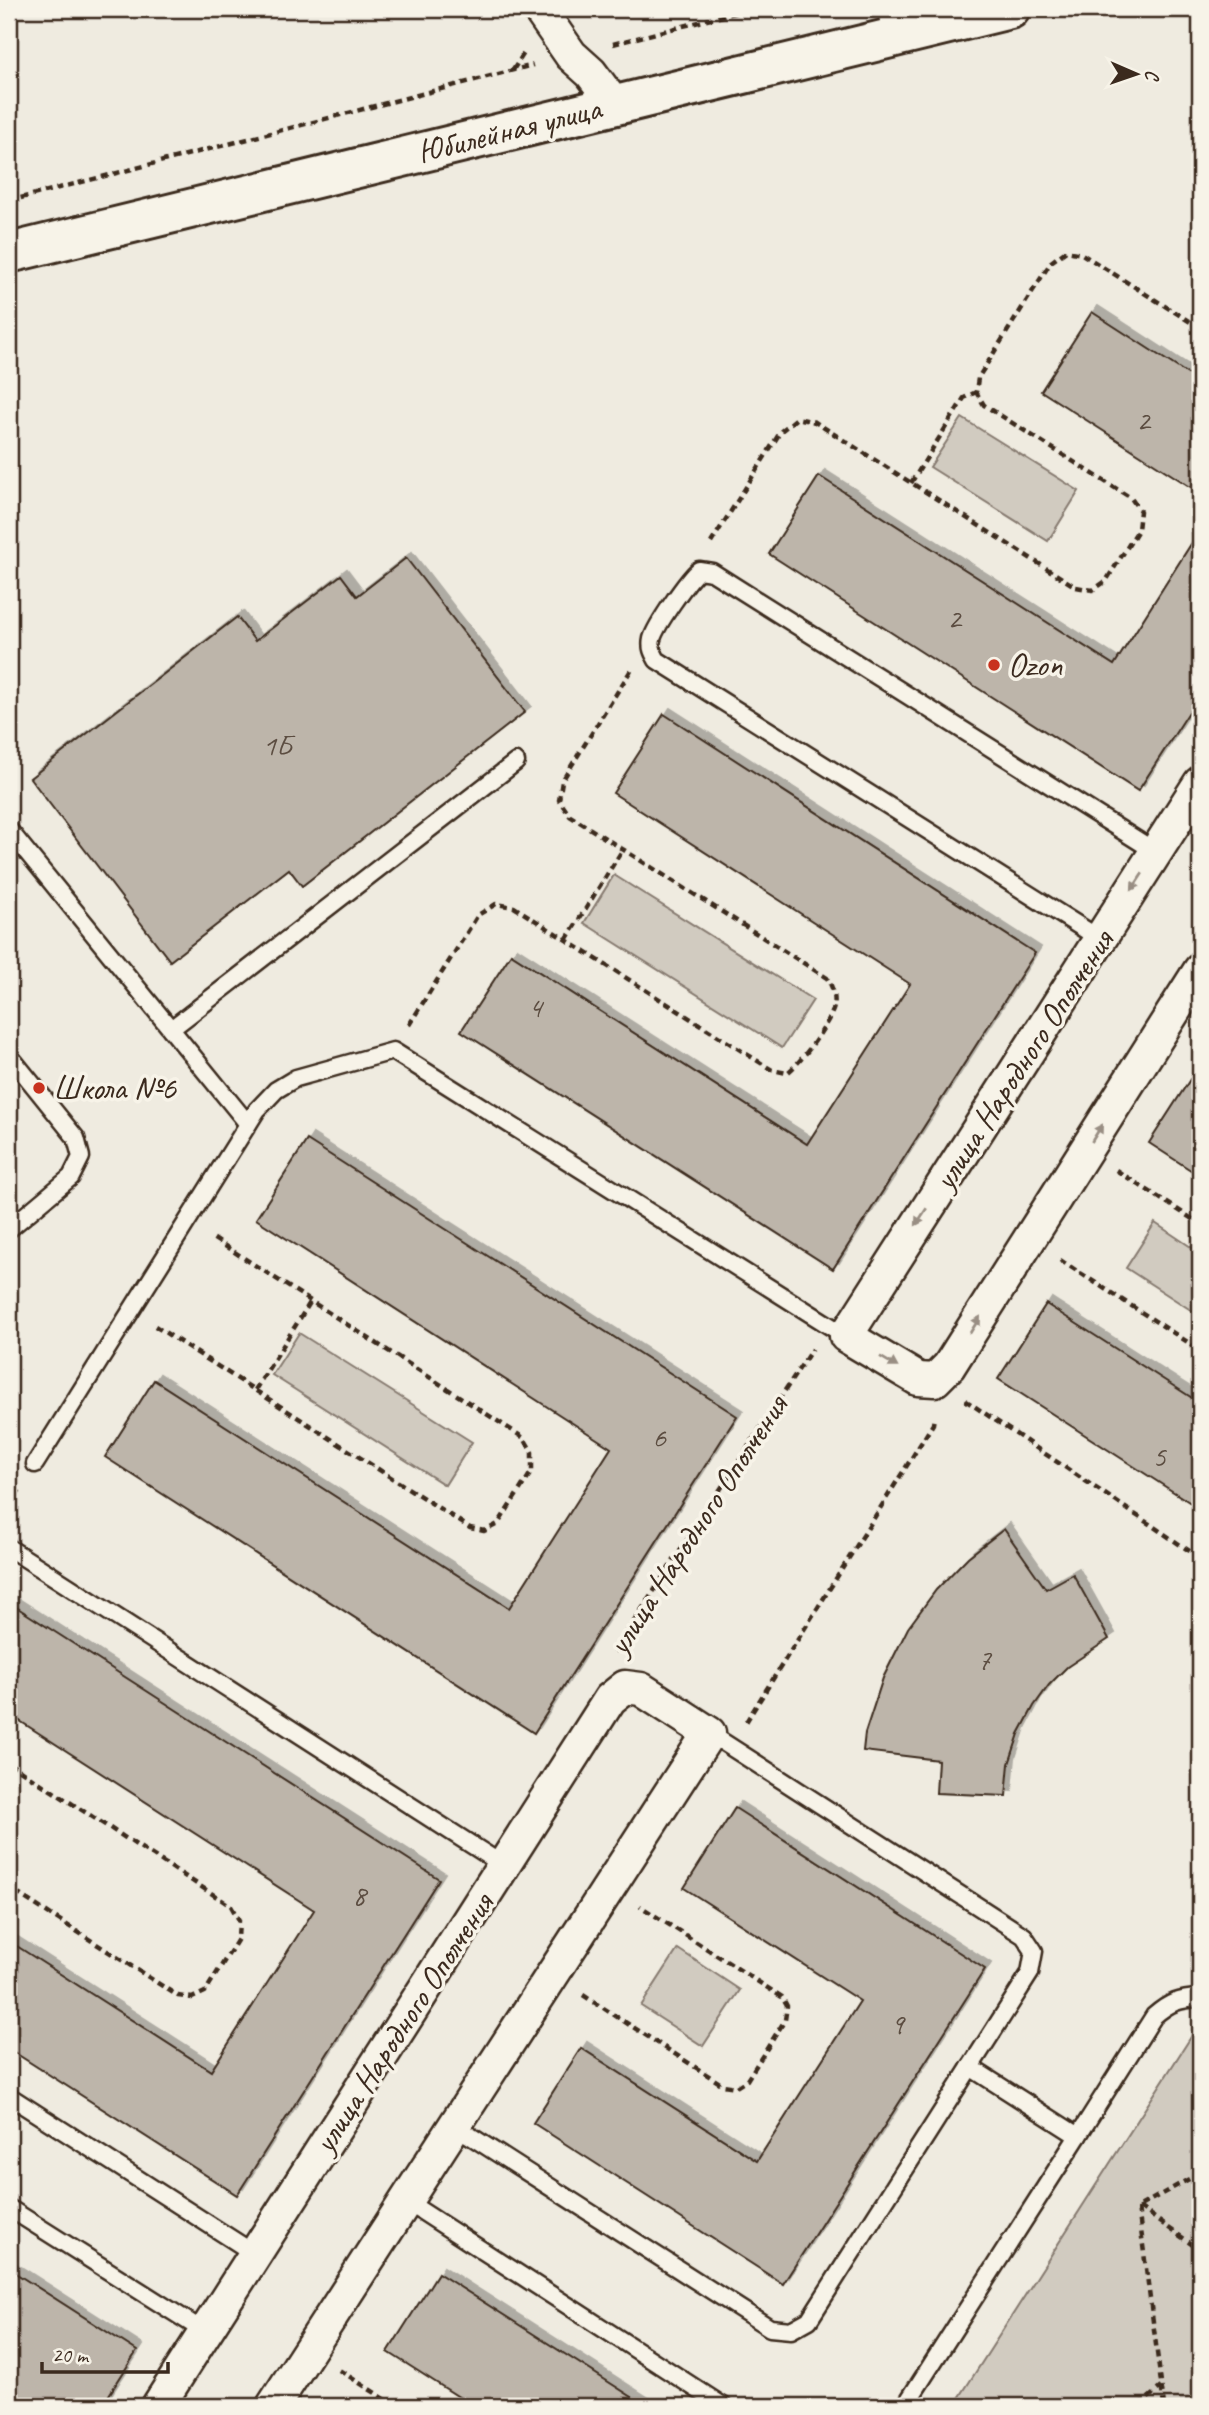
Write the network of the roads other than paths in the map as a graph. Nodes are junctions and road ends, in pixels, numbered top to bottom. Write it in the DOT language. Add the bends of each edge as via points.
graph roads {
  1 [pos="539,9"];
  2 [pos="1010,9"];
  3 [pos="890,23"];
  4 [pos="614,104"];
  5 [pos="9,253"];
  6 [pos="516,762"];
  7 [pos="1200,783"];
  8 [pos="9,830"];
  9 [pos="1156,852"];
  10 [pos="1100,939"];
  11 [pos="1200,970"];
  12 [pos="1192,1001"];
  13 [pos="171,1029"];
  14 [pos="9,1055"];
  15 [pos="248,1124"];
  16 [pos="9,1229"];
  17 [pos="837,1330"];
  18 [pos="35,1464"];
  19 [pos="9,1548"];
  20 [pos="720,1739"];
  21 [pos="503,1865"];
  22 [pos="1200,1998"];
  23 [pos="970,2067"];
  24 [pos="9,2096"];
  25 [pos="455,2126"];
  26 [pos="1078,2136"];
  27 [pos="406,2201"];
  28 [pos="9,2208"];
  29 [pos="255,2254"];
  30 [pos="205,2332"];
  31 [pos="158,2406"];
  32 [pos="273,2406"];
  33 [pos="723,2406"];
  34 [pos="905,2406"];
  1 -- 4 [label="street"];
  2 -- 3 [label="main road, Юбилейная улица"];
  3 -- 4 [label="main road, Юбилейная улица"];
  4 -- 5 [label="main road, Юбилейная улица"];
  6 -- 13 [label="lane"];
  7 -- 9 [label="street, улица Народного Ополчения"];
  8 -- 13 [label="lane"];
  9 -- 10 [label="street, улица Народного Ополчения, one-way"];
  9 -- 10 [label="lane" via="712,572 699,569 690,577 652,637 651,650 657,660"];
  10 -- 17 [label="street, улица Народного Ополчения, one-way"];
  11 -- 12 [label="street"];
  17 -- 12 [label="street, one-way" via="918,1379 935,1380 949,1366 1086,1150"];
  13 -- 15 [label="lane"];
  14 -- 16 [label="lane" via="76,1138 80,1157 71,1177"];
  15 -- 17 [label="lane" via="276,1090 296,1078 393,1051"];
  15 -- 18 [label="lane"];
  19 -- 21 [label="lane"];
  20 -- 21 [label="street, улица Народного Ополчения" via="641,1689 625,1687 610,1699"];
  20 -- 23 [label="lane" via="1024,1936 1034,1951 1030,1973"];
  20 -- 25 [label="street" via="610,1886"];
  21 -- 29 [label="street, улица Народного Ополчения"];
  22 -- 26 [label="lane" via="1169,2004 1154,2016"];
  23 -- 25 [label="lane" via="808,2320 791,2330 770,2328"];
  23 -- 26 [label="lane"];
  24 -- 29 [label="lane"];
  25 -- 27 [label="street"];
  26 -- 34 [label="lane"];
  27 -- 32 [label="street"];
  27 -- 33 [label="lane"];
  28 -- 30 [label="lane"];
  29 -- 30 [label="street, улица Народного Ополчения"];
  30 -- 31 [label="street, улица Народного Ополчения"];
}
